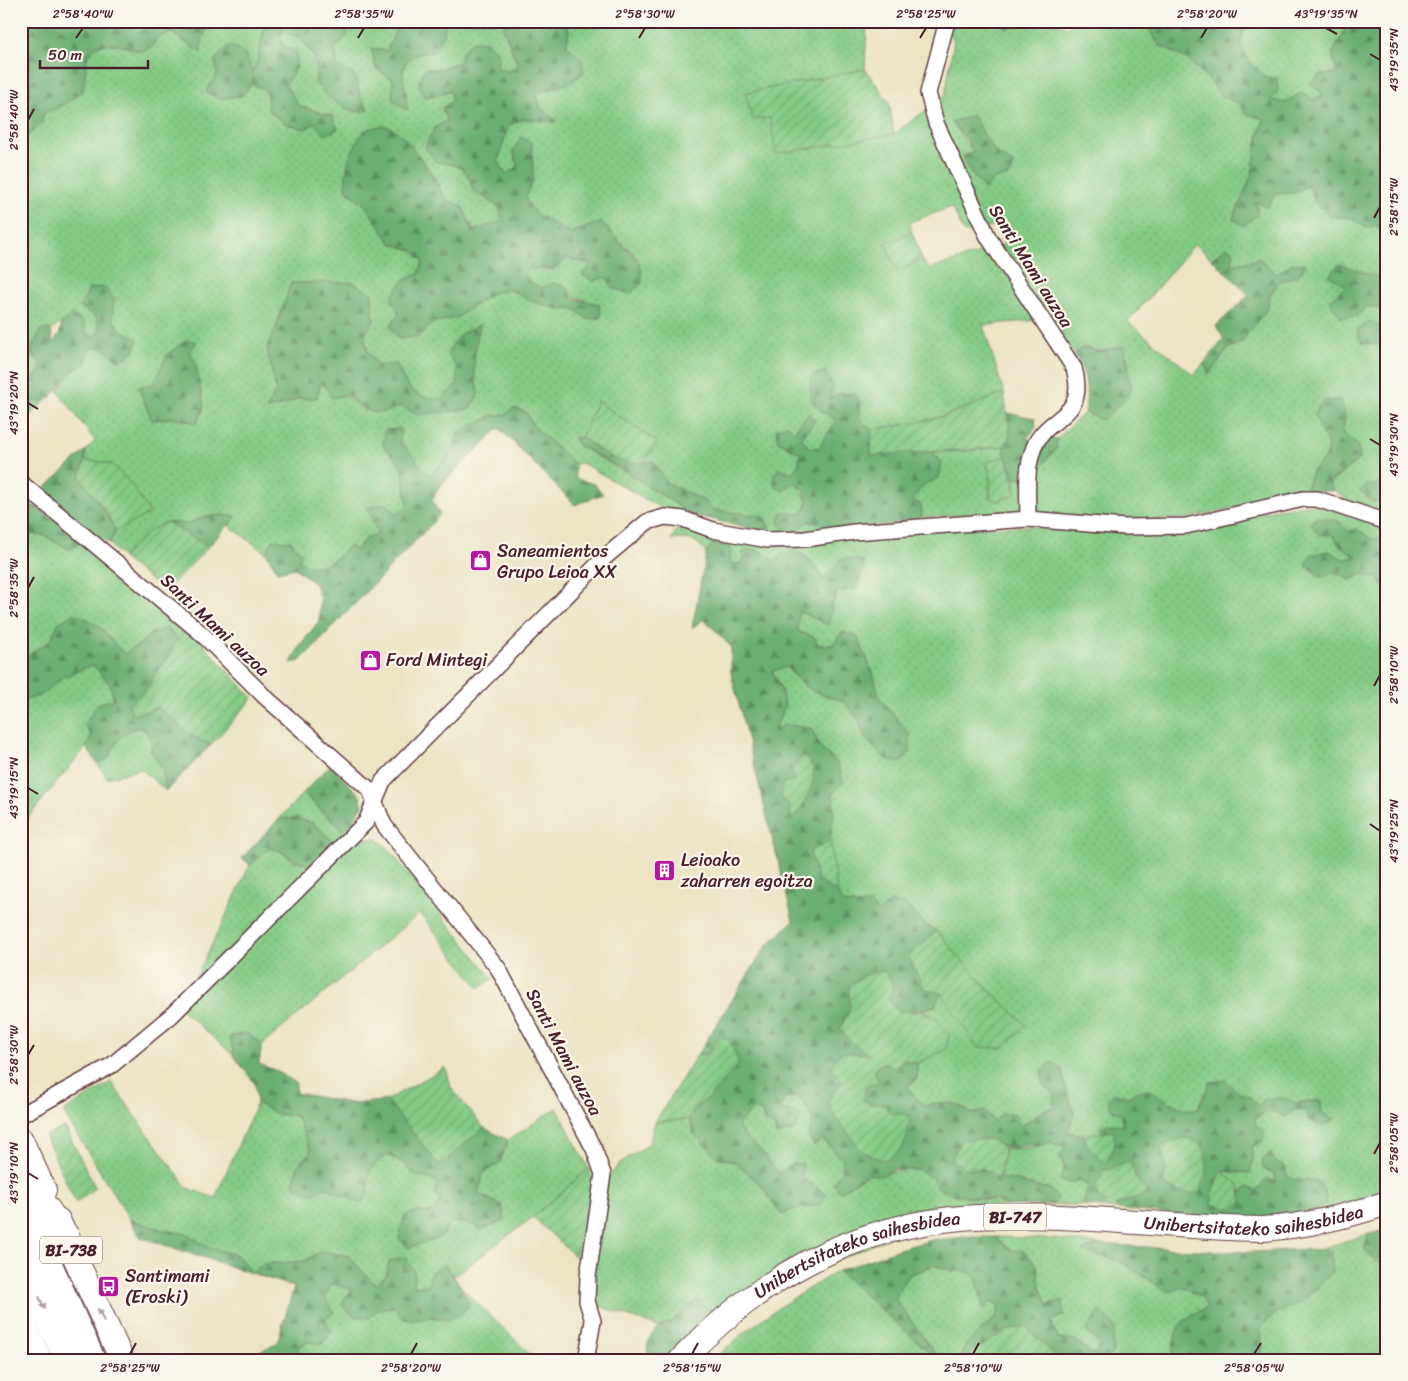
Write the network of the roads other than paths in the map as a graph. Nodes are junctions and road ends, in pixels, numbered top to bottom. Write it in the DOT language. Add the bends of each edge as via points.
graph roads {
  1 [pos="949,21"];
  2 [pos="21,483"];
  3 [pos="1028,519"];
  4 [pos="1387,522"];
  5 [pos="376,800"];
  6 [pos="21,1115"];
  7 [pos="21,1140"];
  8 [pos="21,1170"];
  9 [pos="1387,1202"];
  10 [pos="21,1205"];
  11 [pos="1387,1215"];
  12 [pos="66,1238"];
  13 [pos="21,1259"];
  14 [pos="21,1318"];
  15 [pos="40,1360"];
  16 [pos="69,1360"];
  17 [pos="91,1360"];
  18 [pos="122,1360"];
  19 [pos="586,1360"];
  20 [pos="681,1360"];
  21 [pos="698,1360"];
  1 -- 3 [label="street, Santi Mami auzoa" via="928,93 936,123 988,237 1074,368 1079,386 1071,408 1034,445 1027,470"];
  2 -- 5 [label="street, Santi Mami auzoa" via="201,633 264,696 370,790"];
  3 -- 4 [label="street" via="1125,527 1186,526 1303,499 1317,499"];
  3 -- 5 [label="street" via="854,532 805,540 768,540 713,530 683,519 665,517 647,522 604,558 383,782"];
  5 -- 6 [label="street" via="366,822 172,1014 112,1065"];
  5 -- 19 [label="street, Santi Mami auzoa" via="384,825 498,968 594,1149 603,1174 588,1276 587,1302 593,1322"];
  7 -- 12 [label="main road, BI-738"];
  8 -- 12 [label="highway"];
  9 -- 20 [label="main road, Unibertsitateko saihesbidea / BI-747" via="1351,1215 1263,1229 1020,1217 960,1218 895,1229 828,1252 790,1271 755,1293 714,1326"];
  10 -- 17 [label="highway"];
  11 -- 21 [label="main road, Unibertsitateko saihesbidea / BI-747" via="1286,1240 1212,1240 1053,1228 937,1232 888,1242 810,1273 774,1294 715,1341"];
  18 -- 12 [label="main road, BI-738, one-way"];
  13 -- 16 [label="highway, one-way"];
  14 -- 15 [label="main road"];
}
